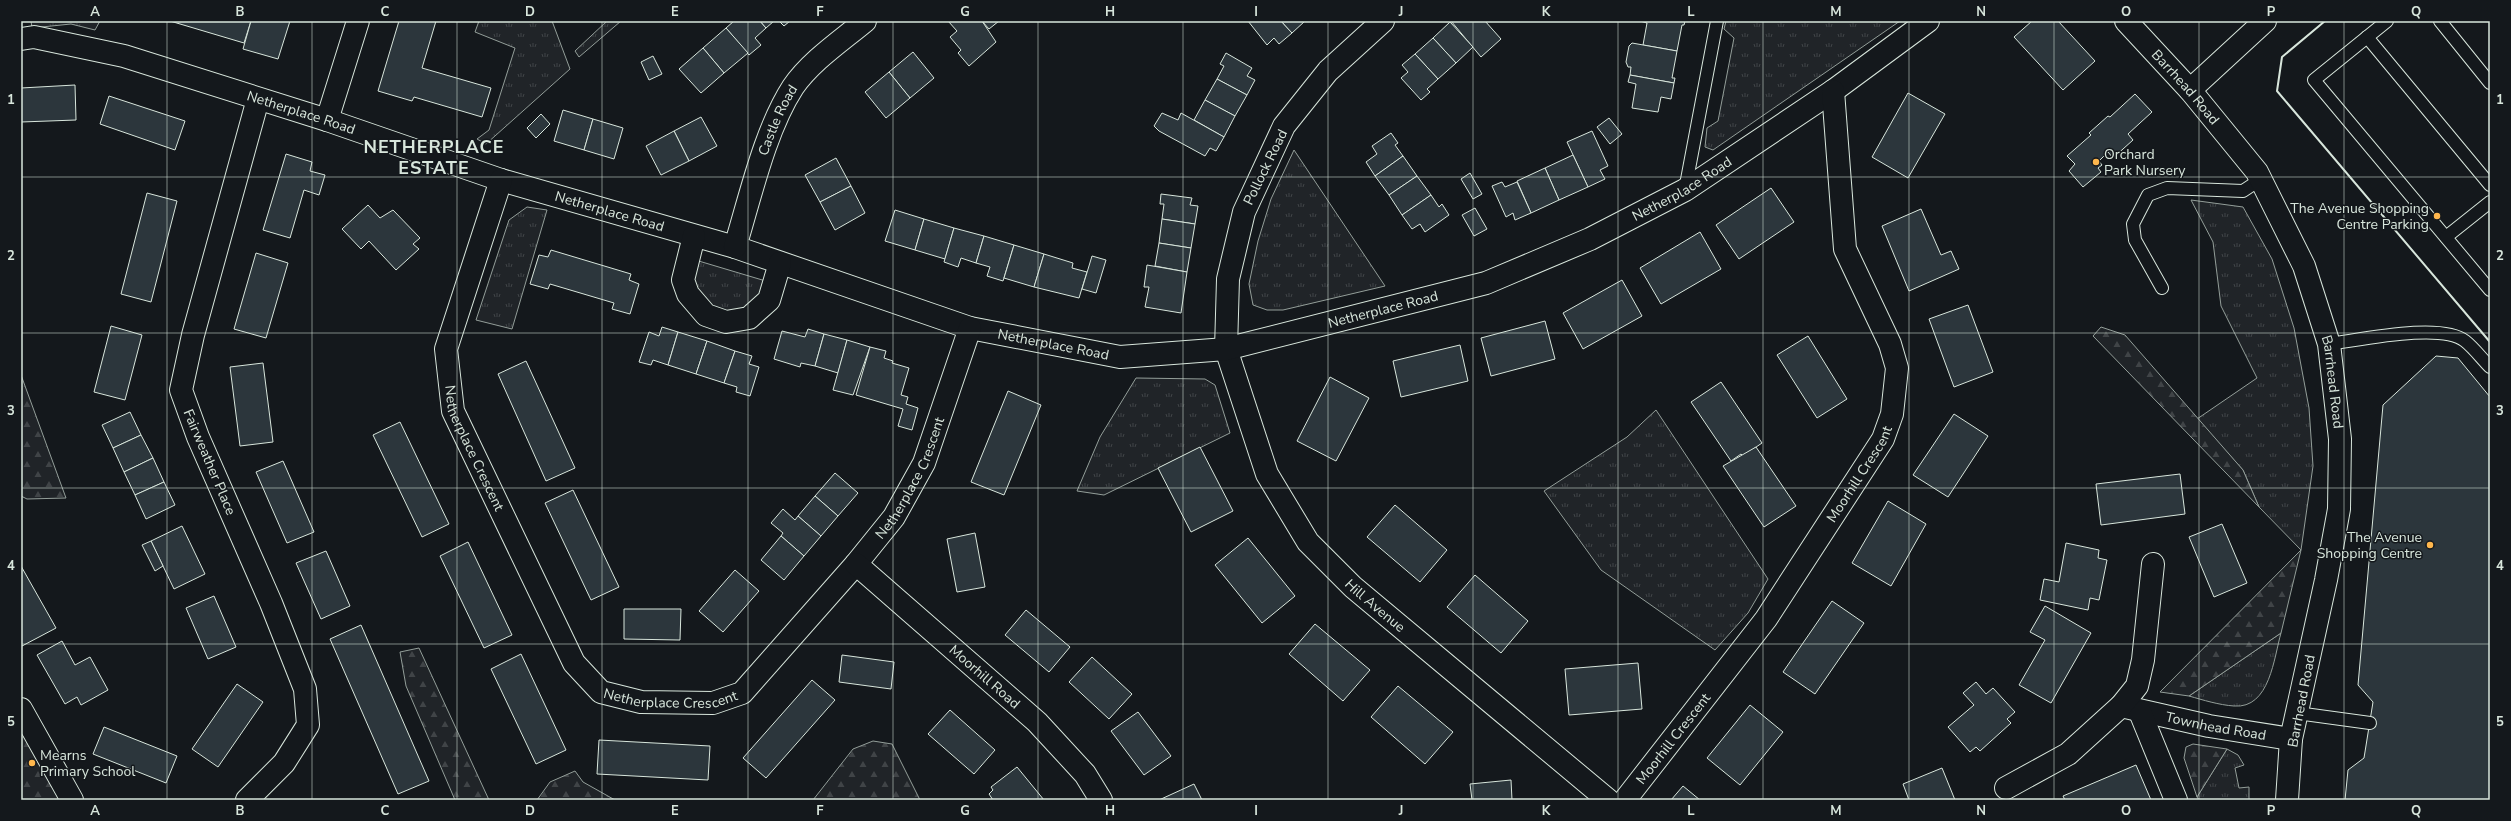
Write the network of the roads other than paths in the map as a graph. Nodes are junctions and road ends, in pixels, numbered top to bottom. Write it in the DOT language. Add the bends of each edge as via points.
graph roads {
  1 [pos="358,21"];
  2 [pos="865,21"];
  3 [pos="1384,21"];
  4 [pos="1717,21"];
  5 [pos="1928,21"];
  6 [pos="2126,21"];
  7 [pos="2265,21"];
  8 [pos="2387,21"];
  9 [pos="2440,21"];
  10 [pos="2367,37"];
  11 [pos="21,39"];
  12 [pos="2490,83"];
  13 [pos="2190,90"];
  14 [pos="1833,91"];
  15 [pos="258,99"];
  16 [pos="327,120"];
  17 [pos="2261,179"];
  18 [pos="501,180"];
  19 [pos="2490,185"];
  20 [pos="1684,190"];
  21 [pos="2490,202"];
  22 [pos="694,236"];
  23 [pos="2446,237"];
  24 [pos="735,247"];
  25 [pos="780,263"];
  26 [pos="2162,288"];
  27 [pos="2490,290"];
  28 [pos="970,328"];
  29 [pos="2329,344"];
  30 [pos="1226,350"];
  31 [pos="2490,367"];
  32 [pos="856,564"];
  33 [pos="2153,564"];
  34 [pos="21,709"];
  35 [pos="2131,709"];
  36 [pos="2297,713"];
  37 [pos="2370,723"];
  38 [pos="2291,739"];
  39 [pos="2006,788"];
  40 [pos="72,800"];
  41 [pos="248,800"];
  42 [pos="1101,800"];
  43 [pos="1608,800"];
  44 [pos="1625,800"];
  45 [pos="2176,800"];
  46 [pos="2287,800"];
  1 -- 16 [label="street"];
  2 -- 24 [label="street, Castle Road" via="808,70 794,87 768,143"];
  3 -- 30 [label="street, Pollock Road" via="1328,71 1284,126 1244,212 1228,279"];
  4 -- 20 [label="lane"];
  5 -- 14 [label="street, Netherplace Road"];
  6 -- 13 [label="street, Barrhead Road"];
  7 -- 13 [label="street"];
  8 -- 10 [label="lane"];
  9 -- 12 [label="lane"];
  10 -- 19 [label="lane"];
  10 -- 23 [label="lane" via="2314,80"];
  11 -- 15 [label="street, Netherplace Road" via="34,37 124,56"];
  13 -- 17 [label="street, Barrhead Road"];
  14 -- 20 [label="street, Netherplace Road"];
  14 -- 44 [label="street, Moorhill Crescent" via="1845,249 1890,344 1897,368 1892,414 1883,438 1766,619"];
  15 -- 16 [label="street, Netherplace Road"];
  15 -- 41 [label="street, Fairweather Place" via="193,335 181,390 198,437 271,602 305,689 308,725 284,763"];
  16 -- 18 [label="street, Netherplace Road"];
  17 -- 26 [label="lane" via="2243,191 2167,188 2148,195 2133,224 2135,240"];
  17 -- 29 [label="street, Barrhead Road" via="2304,266"];
  18 -- 22 [label="street, Netherplace Road"];
  18 -- 32 [label="street, Netherplace Crescent" via="446,349 453,411 574,664 601,692 641,702 714,703 742,693"];
  20 -- 30 [label="street, Netherplace Road" via="1590,239 1486,283"];
  21 -- 23 [label="lane"];
  22 -- 24 [label="street, Netherplace Road"];
  22 -- 25 [label="street" via="683,280 688,294 706,315 726,322 749,318 769,300"];
  23 -- 27 [label="lane"];
  24 -- 25 [label="street, Netherplace Road"];
  25 -- 28 [label="street, Netherplace Road"];
  28 -- 30 [label="street, Netherplace Road" via="1120,357"];
  28 -- 32 [label="street, Netherplace Crescent" via="924,462 894,517"];
  29 -- 31 [label="lane" via="2427,332 2446,334 2464,340"];
  29 -- 36 [label="street, Barrhead Road" via="2340,439 2339,508"];
  30 -- 43 [label="street, Hill Avenue" via="1267,474 1308,542 1353,587"];
  32 -- 42 [label="street, Moorhill Road" via="1037,722 1085,774"];
  33 -- 35 [label="street" via="2142,667"];
  34 -- 40 [label="street"];
  35 -- 38 [label="street, Townhead Road" via="2209,726"];
  35 -- 39 [label="street" via="2068,754"];
  35 -- 45 [label="street, Townhead Road"];
  36 -- 37 [label="lane"];
  36 -- 38 [label="street, Barrhead Road"];
  38 -- 46 [label="street, Barrhead Road"];
}
